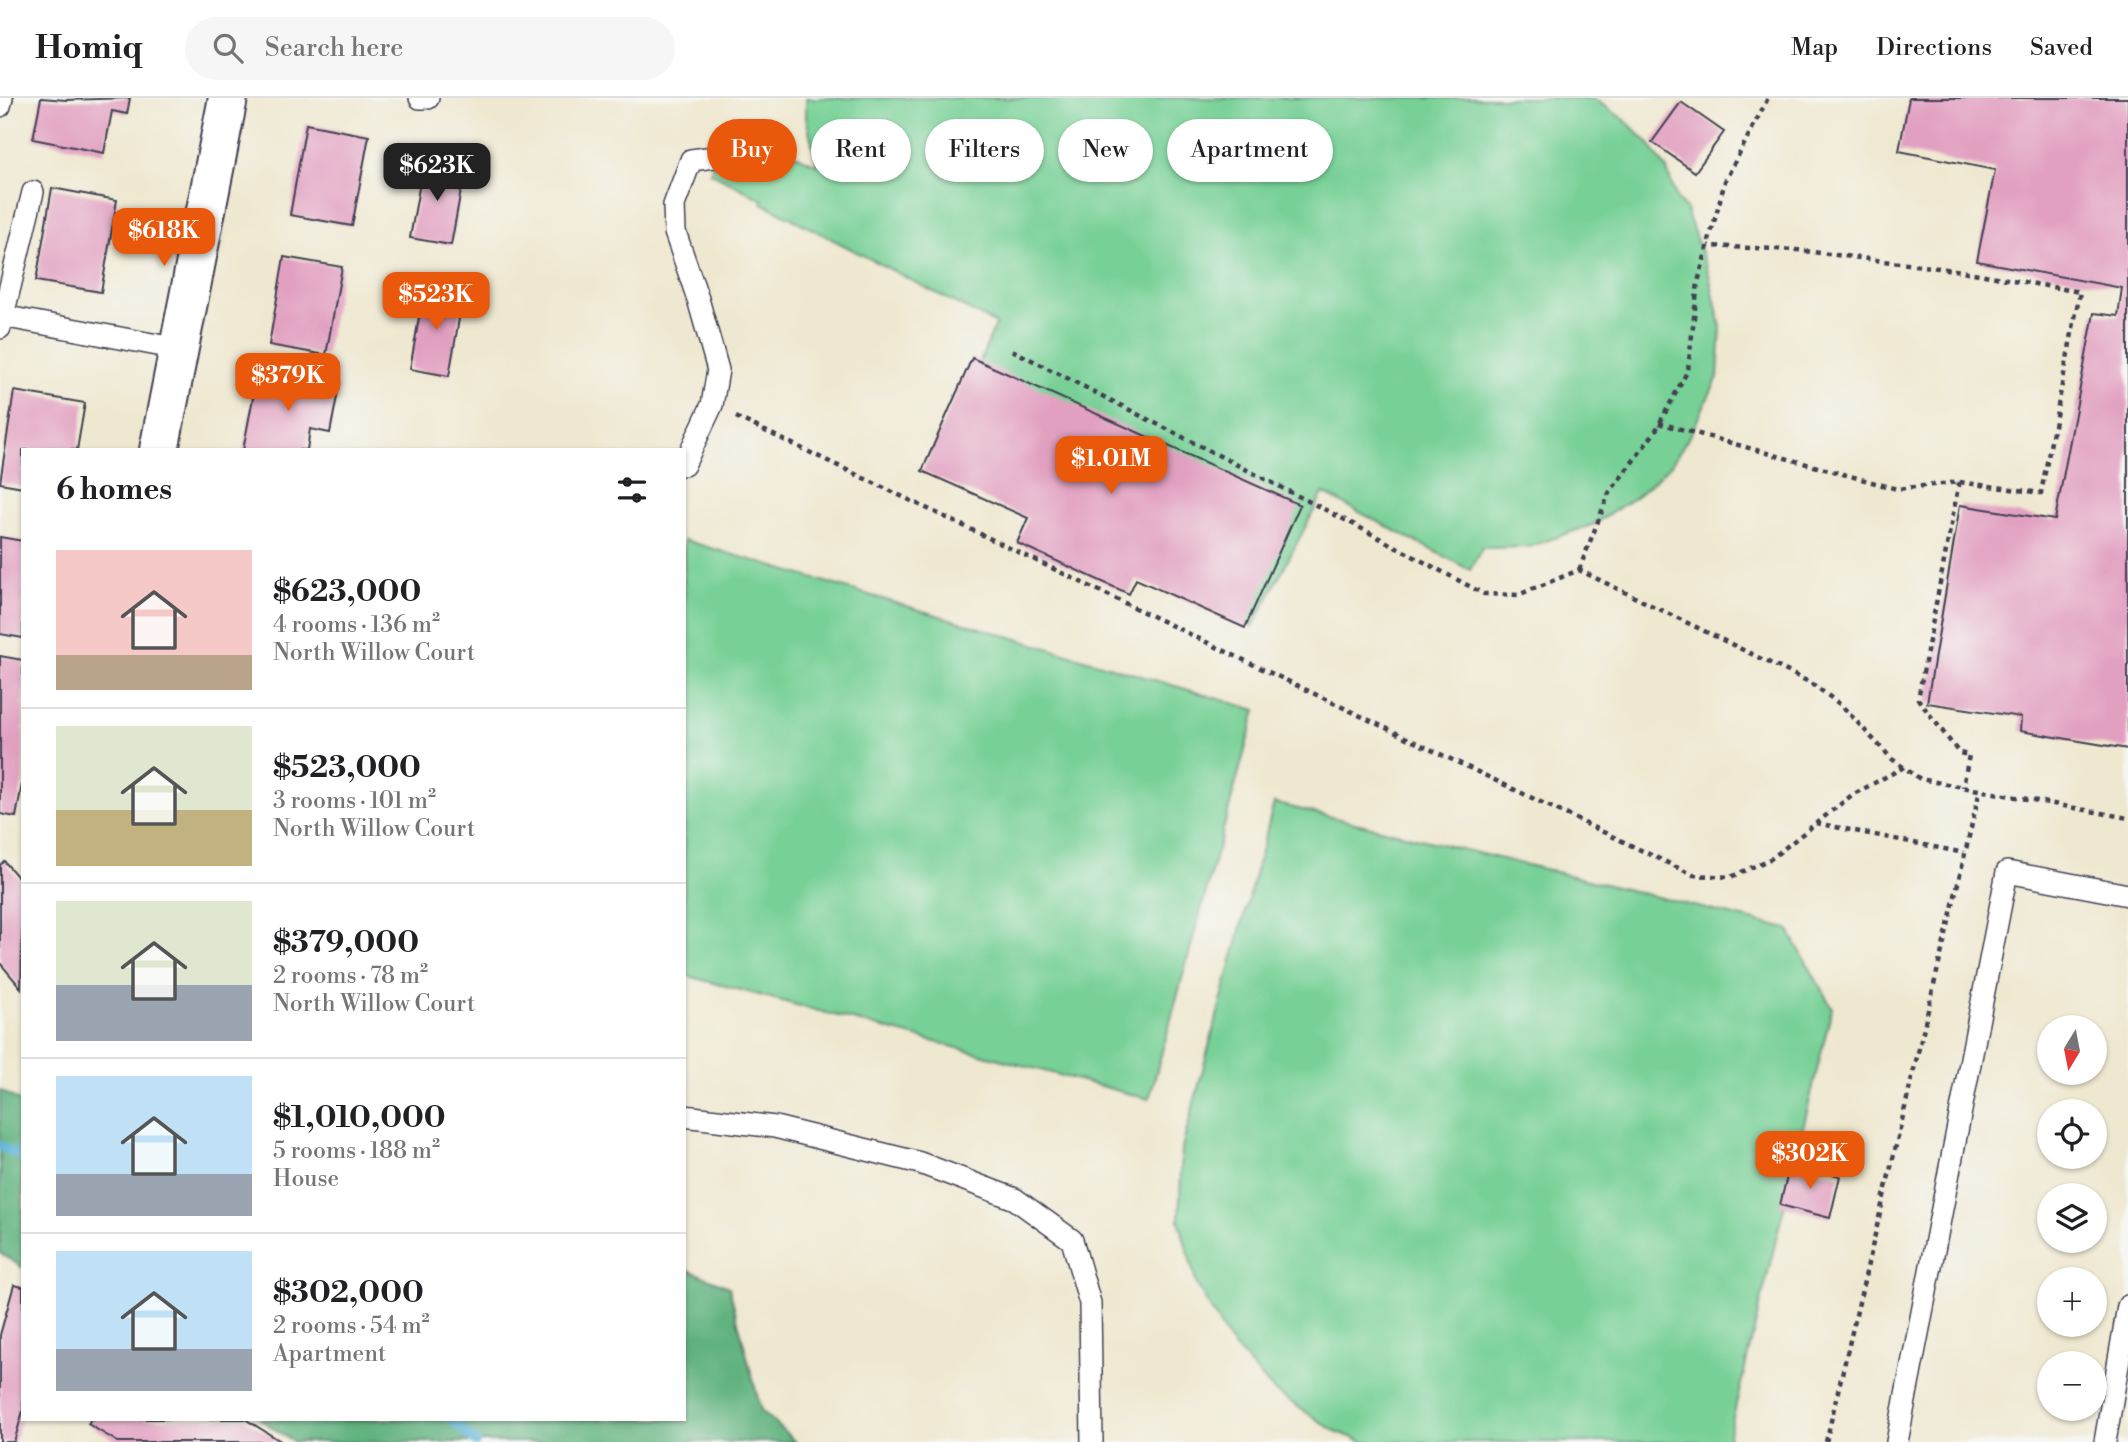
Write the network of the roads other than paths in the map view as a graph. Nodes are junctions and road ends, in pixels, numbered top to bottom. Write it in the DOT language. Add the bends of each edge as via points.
graph roads {
  1 [pos="2,98"];
  2 [pos="228,98"];
  3 [pos="420,98"];
  4 [pos="428,98"];
  5 [pos="0,106"];
  6 [pos="707,158"];
  7 [pos="33,192"];
  8 [pos="1,322"];
  9 [pos="179,349"];
  10 [pos="159,448"];
  11 [pos="686,461"];
  12 [pos="2128,895"];
  13 [pos="686,1116"];
  14 [pos="2128,1306"];
  15 [pos="2114,1431"];
  16 [pos="1092,1442"];
  17 [pos="1897,1442"];
  1 -- 5 [label="lane"];
  2 -- 9 [label="street"];
  3 -- 4 [label="lane"];
  6 -- 11 [label="lane" via="691,160 674,205 675,232 718,370 712,405"];
  7 -- 8 [label="lane"];
  8 -- 9 [label="lane"];
  9 -- 10 [label="street"];
  12 -- 17 [label="lane" via="2007,872"];
  13 -- 16 [label="lane" via="775,1128 920,1163 1015,1199 1072,1240 1090,1303"];
  14 -- 15 [label="lane"];
}
